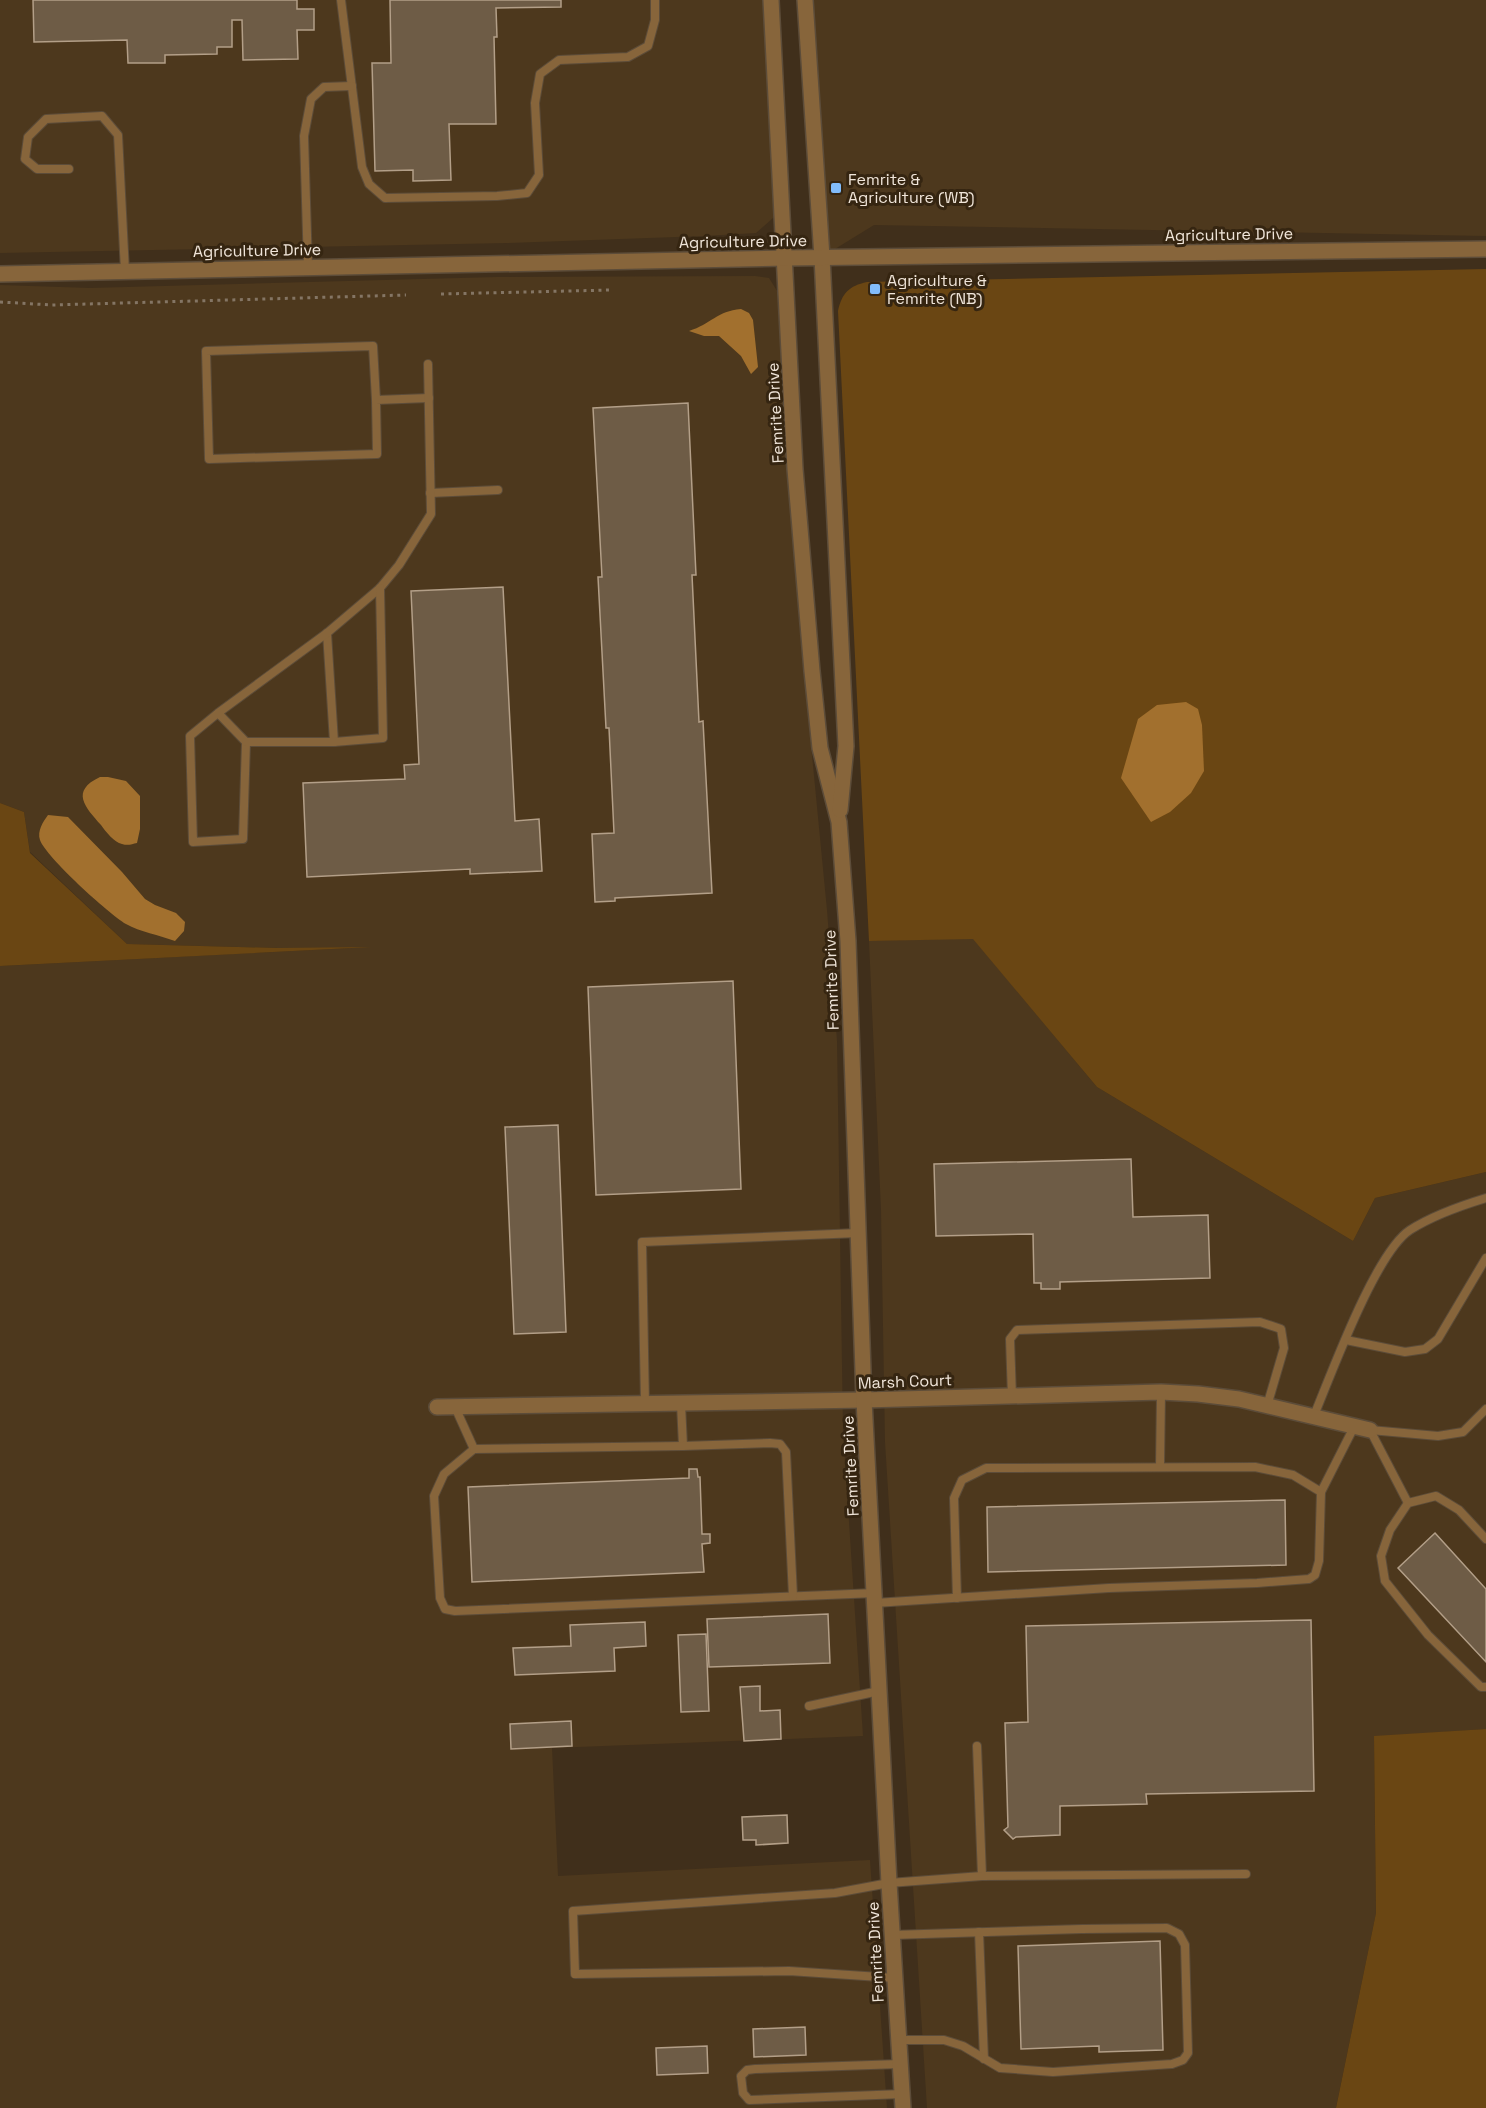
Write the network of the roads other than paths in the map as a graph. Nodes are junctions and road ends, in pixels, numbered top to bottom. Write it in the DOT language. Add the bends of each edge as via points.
graph roads {
  1 [pos="341,0"];
  2 [pos="655,0"];
  3 [pos="771,0"];
  4 [pos="805,0"];
  5 [pos="352,86"];
  6 [pos="69,169"];
  7 [pos="1486,249"];
  8 [pos="786,258"];
  9 [pos="822,258"];
  10 [pos="308,267"];
  11 [pos="125,271"];
  12 [pos="0,274"];
  13 [pos="428,364"];
  14 [pos="429,398"];
  15 [pos="376,400"];
  16 [pos="498,490"];
  17 [pos="430,493"];
  18 [pos="380,588"];
  19 [pos="327,633"];
  20 [pos="219,713"];
  21 [pos="246,742"];
  22 [pos="334,742"];
  23 [pos="839,822"];
  24 [pos="1486,1198"];
  25 [pos="858,1233"];
  26 [pos="1486,1258"];
  27 [pos="1346,1340"];
  28 [pos="1161,1392"];
  29 [pos="1012,1397"];
  30 [pos="864,1401"];
  31 [pos="645,1404"];
  32 [pos="681,1404"];
  33 [pos="1267,1406"];
  34 [pos="437,1407"];
  35 [pos="455,1407"];
  36 [pos="1486,1409"];
  37 [pos="1313,1418"];
  38 [pos="1354,1427"];
  39 [pos="1370,1430"];
  40 [pos="683,1446"];
  41 [pos="474,1449"];
  42 [pos="1160,1467"];
  43 [pos="1321,1492"];
  44 [pos="1408,1503"];
  45 [pos="1486,1539"];
  46 [pos="793,1596"];
  47 [pos="875,1598"];
  48 [pos="957,1598"];
  49 [pos="1486,1687"];
  50 [pos="879,1691"];
  51 [pos="809,1706"];
  52 [pos="977,1746"];
  53 [pos="1246,1875"];
  54 [pos="982,1876"];
  55 [pos="889,1883"];
  56 [pos="979,1932"];
  57 [pos="892,1935"];
  58 [pos="895,1978"];
  59 [pos="898,2040"];
  60 [pos="984,2059"];
  61 [pos="900,2064"];
  62 [pos="902,2101"];
  1 -- 5 [label="lane"];
  2 -- 5 [label="lane" via="655,20 648,46 628,57 559,60 540,74 535,103 539,175 527,193 385,198 369,184 362,167"];
  3 -- 8 [label="street, Femrite Drive"];
  4 -- 9 [label="street, Femrite Drive"];
  5 -- 10 [label="lane" via="324,87 311,99 304,136"];
  6 -- 11 [label="lane" via="37,169 25,159 28,137 46,119 102,116 118,135"];
  7 -- 9 [label="street, Agriculture Drive"];
  8 -- 9 [label="street, Agriculture Drive"];
  8 -- 10 [label="street, Agriculture Drive"];
  8 -- 23 [label="street, Femrite Drive" via="795,469 812,671 820,748"];
  9 -- 23 [label="street, Femrite Drive" via="846,746"];
  10 -- 11 [label="street, Agriculture Drive"];
  11 -- 12 [label="street, Agriculture Drive"];
  13 -- 14 [label="lane"];
  14 -- 15 [label="lane"];
  14 -- 17 [label="lane"];
  15 -- 15 [label="lane" via="377,454 209,459 206,351 374,346"];
  16 -- 17 [label="lane"];
  17 -- 18 [label="lane" via="430,514"];
  18 -- 19 [label="lane"];
  18 -- 22 [label="lane" via="383,738"];
  19 -- 20 [label="lane"];
  19 -- 22 [label="lane"];
  20 -- 21 [label="lane"];
  20 -- 21 [label="lane" via="190,736 193,842 243,839"];
  21 -- 22 [label="lane"];
  23 -- 25 [label="street, Femrite Drive" via="848,940"];
  24 -- 27 [label="lane" via="1409,1230 1390,1250"];
  25 -- 30 [label="street, Femrite Drive"];
  25 -- 31 [label="lane" via="642,1242"];
  26 -- 27 [label="lane" via="1438,1339 1425,1349 1405,1352"];
  27 -- 37 [label="lane"];
  28 -- 29 [label="street, Marsh Court"];
  28 -- 33 [label="street, Marsh Court"];
  28 -- 42 [label="lane"];
  29 -- 30 [label="street, Marsh Court"];
  29 -- 33 [label="lane" via="1010,1339 1017,1330 1260,1322 1281,1329 1284,1348"];
  30 -- 32 [label="street, Marsh Court"];
  30 -- 47 [label="street, Femrite Drive"];
  31 -- 32 [label="street, Marsh Court"];
  31 -- 35 [label="street, Marsh Court"];
  32 -- 40 [label="lane"];
  33 -- 37 [label="street, Marsh Court"];
  34 -- 35 [label="street, Marsh Court"];
  35 -- 41 [label="lane"];
  36 -- 39 [label="lane" via="1463,1432 1438,1436"];
  37 -- 38 [label="street, Marsh Court"];
  38 -- 39 [label="street, Marsh Court"];
  38 -- 43 [label="lane"];
  39 -- 44 [label="lane"];
  40 -- 41 [label="lane"];
  40 -- 46 [label="lane" via="770,1443 780,1444 786,1452"];
  41 -- 46 [label="lane" via="444,1474 434,1496 445,1609"];
  42 -- 43 [label="lane" via="1255,1467 1293,1475"];
  42 -- 48 [label="lane" via="986,1468 962,1480 954,1498"];
  43 -- 48 [label="lane" via="1319,1561 1316,1575 1309,1579"];
  44 -- 45 [label="lane" via="1436,1496 1459,1510"];
  44 -- 49 [label="lane" via="1390,1530 1381,1556 1385,1581 1428,1635 1481,1687"];
  46 -- 47 [label="lane"];
  47 -- 48 [label="lane"];
  47 -- 50 [label="street, Femrite Drive"];
  50 -- 51 [label="lane"];
  50 -- 55 [label="street, Femrite Drive"];
  52 -- 54 [label="lane"];
  53 -- 54 [label="lane"];
  54 -- 55 [label="lane"];
  55 -- 57 [label="street, Femrite Drive"];
  55 -- 58 [label="lane" via="835,1893 573,1911 575,1974 789,1971"];
  56 -- 57 [label="lane"];
  56 -- 60 [label="lane"];
  56 -- 60 [label="lane" via="1167,1928 1179,1934 1185,1945 1188,2053 1183,2060 1053,2072 1000,2068"];
  57 -- 58 [label="street, Femrite Drive"];
  58 -- 59 [label="street, Femrite Drive"];
  59 -- 60 [label="lane" via="944,2040"];
  59 -- 61 [label="street, Femrite Drive"];
  61 -- 62 [label="street, Femrite Drive"];
  61 -- 62 [label="lane" via="755,2069 741,2076 743,2094 749,2100"];
}
